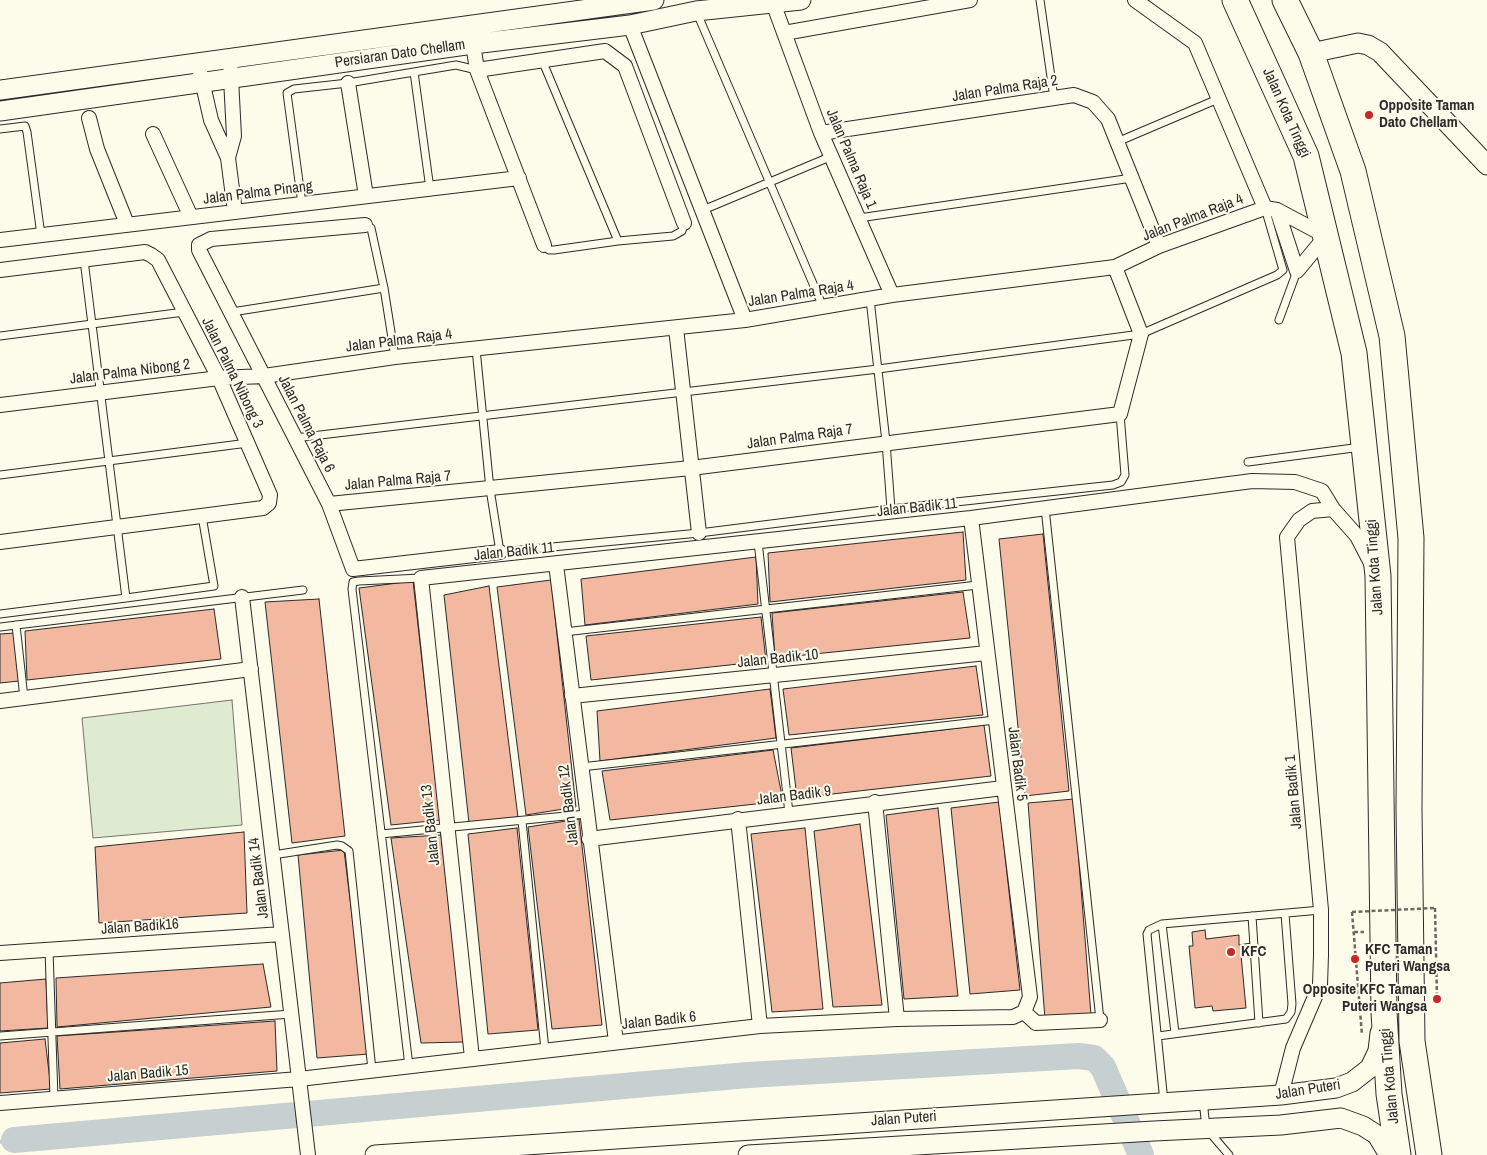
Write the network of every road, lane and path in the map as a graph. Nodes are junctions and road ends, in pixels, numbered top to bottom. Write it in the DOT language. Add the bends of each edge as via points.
graph roads {
  1 [pos="654,0"];
  2 [pos="801,0"];
  3 [pos="970,0"];
  4 [pos="1040,0"];
  5 [pos="1135,0"];
  6 [pos="1235,0"];
  7 [pos="1285,0"];
  8 [pos="772,2"];
  9 [pos="696,11"];
  10 [pos="630,25"];
  11 [pos="784,33"];
  12 [pos="473,44"];
  13 [pos="1311,53"];
  14 [pos="230,59"];
  15 [pos="542,60"];
  16 [pos="198,63"];
  17 [pos="477,70"];
  18 [pos="414,72"];
  19 [pos="233,78"];
  20 [pos="201,82"];
  21 [pos="348,84"];
  22 [pos="0,90"];
  23 [pos="1054,98"];
  24 [pos="1218,100"];
  25 [pos="0,111"];
  26 [pos="89,118"];
  27 [pos="0,129"];
  28 [pos="821,133"];
  29 [pos="153,134"];
  30 [pos="1117,142"];
  31 [pos="832,156"];
  32 [pos="228,158"];
  33 [pos="1487,165"];
  34 [pos="520,178"];
  35 [pos="1132,178"];
  36 [pos="769,181"];
  37 [pos="430,188"];
  38 [pos="366,196"];
  39 [pos="302,204"];
  40 [pos="1271,209"];
  41 [pos="703,210"];
  42 [pos="235,212"];
  43 [pos="191,217"];
  44 [pos="859,218"];
  45 [pos="684,223"];
  46 [pos="127,224"];
  47 [pos="365,225"];
  48 [pos="41,235"];
  49 [pos="1326,236"];
  50 [pos="0,240"];
  51 [pos="618,241"];
  52 [pos="544,245"];
  53 [pos="1160,246"];
  54 [pos="84,260"];
  55 [pos="1115,267"];
  56 [pos="0,270"];
  57 [pos="1297,271"];
  58 [pos="384,288"];
  59 [pos="892,295"];
  60 [pos="870,299"];
  61 [pos="823,307"];
  62 [pos="184,312"];
  63 [pos="232,312"];
  64 [pos="746,320"];
  65 [pos="1279,320"];
  66 [pos="92,324"];
  67 [pos="676,328"];
  68 [pos="1141,334"];
  69 [pos="0,336"];
  70 [pos="476,349"];
  71 [pos="395,357"];
  72 [pos="878,369"];
  73 [pos="264,376"];
  74 [pos="219,378"];
  75 [pos="101,392"];
  76 [pos="683,392"];
  77 [pos="0,405"];
  78 [pos="1120,414"];
  79 [pos="482,415"];
  80 [pos="295,438"];
  81 [pos="886,442"];
  82 [pos="248,444"];
  83 [pos="1364,447"];
  84 [pos="110,461"];
  85 [pos="1248,462"];
  86 [pos="691,468"];
  87 [pos="0,475"];
  88 [pos="490,489"];
  89 [pos="329,504"];
  90 [pos="1045,508"];
  91 [pos="1333,508"];
  92 [pos="891,509"];
  93 [pos="202,516"];
  94 [pos="971,518"];
  95 [pos="118,527"];
  96 [pos="699,533"];
  97 [pos="0,542"];
  98 [pos="758,542"];
  99 [pos="500,552"];
  100 [pos="556,564"];
  101 [pos="1378,576"];
  102 [pos="421,583"];
  103 [pos="978,585"];
  104 [pos="303,590"];
  105 [pos="126,598"];
  106 [pos="242,598"];
  107 [pos="766,609"];
  108 [pos="0,614"];
  109 [pos="16,625"];
  110 [pos="0,627"];
  111 [pos="564,632"];
  112 [pos="987,653"];
  113 [pos="251,669"];
  114 [pos="773,676"];
  115 [pos="572,696"];
  116 [pos="24,698"];
  117 [pos="0,701"];
  118 [pos="995,720"];
  119 [pos="781,744"];
  120 [pos="580,767"];
  121 [pos="1003,788"];
  122 [pos="875,802"];
  123 [pos="789,813"];
  124 [pos="586,814"];
  125 [pos="738,819"];
  126 [pos="522,821"];
  127 [pos="447,829"];
  128 [pos="381,834"];
  129 [pos="589,839"];
  130 [pos="272,855"];
  131 [pos="1321,910"];
  132 [pos="1284,914"];
  133 [pos="1252,916"];
  134 [pos="1162,924"];
  135 [pos="282,934"];
  136 [pos="49,950"];
  137 [pos="0,953"];
  138 [pos="1437,999"];
  139 [pos="1024,1012"];
  140 [pos="1384,1012"];
  141 [pos="291,1014"];
  142 [pos="897,1019"];
  143 [pos="1100,1020"];
  144 [pos="1259,1023"];
  145 [pos="760,1026"];
  146 [pos="52,1032"];
  147 [pos="1175,1033"];
  148 [pos="0,1036"];
  149 [pos="1158,1036"];
  150 [pos="1362,1038"];
  151 [pos="616,1042"];
  152 [pos="545,1050"];
  153 [pos="472,1058"];
  154 [pos="409,1066"];
  155 [pos="372,1070"];
  156 [pos="300,1086"];
  157 [pos="1281,1095"];
  158 [pos="54,1098"];
  159 [pos="1203,1100"];
  160 [pos="1157,1102"];
  161 [pos="0,1103"];
  162 [pos="802,1126"];
  163 [pos="1206,1128"];
  164 [pos="307,1150"];
  165 [pos="802,1151"];
  166 [pos="375,1155"];
  167 [pos="748,1155"];
  168 [pos="1229,1155"];
  169 [pos="1389,1155"];
  170 [pos="1398,1155"];
  171 [pos="1429,1155"];
  1 -- 14 [label="main road, Persiaran Dato Chellam"];
  2 -- 8 [label="main road, Persiaran Dato Chellam"];
  3 -- 11 [label="street"];
  4 -- 23 [label="lane"];
  5 -- 24 [label="street" via="1195,43"];
  6 -- 49 [label="highway, Jalan Kota Tinggi" via="1306,156"];
  7 -- 13 [label="highway, Jalan Kota Tinggi"];
  8 -- 9 [label="main road, Persiaran Dato Chellam"];
  8 -- 11 [label="street, Jalan Palma Raja 1"];
  9 -- 10 [label="main road, Persiaran Dato Chellam"];
  9 -- 36 [label="lane"];
  10 -- 12 [label="main road, Persiaran Dato Chellam"];
  10 -- 41 [label="street"];
  11 -- 28 [label="street, Jalan Palma Raja 1"];
  12 -- 17 [label="street"];
  12 -- 19 [label="main road, Persiaran Dato Chellam"];
  13 -- 33 [label="main road" via="1358,43 1380,52"];
  13 -- 171 [label="highway, Jalan Kota Tinggi" via="1353,171 1392,336 1411,538 1409,808 1412,1041"];
  14 -- 16 [label="main road, Persiaran Dato Chellam"];
  14 -- 19 [label="street"];
  15 -- 17 [label="street"];
  15 -- 45 [label="street" via="605,51 625,66"];
  15 -- 51 [label="lane"];
  16 -- 20 [label="street"];
  16 -- 22 [label="main road, Persiaran Dato Chellam"];
  17 -- 18 [label="lane" via="456,65"];
  17 -- 34 [label="street"];
  18 -- 21 [label="lane"];
  18 -- 37 [label="lane"];
  19 -- 20 [label="main road, Persiaran Dato Chellam"];
  19 -- 32 [label="street" via="234,136"];
  20 -- 25 [label="main road, Persiaran Dato Chellam"];
  20 -- 32 [label="street" via="211,120"];
  21 -- 38 [label="street"];
  21 -- 39 [label="lane" via="294,89 287,93"];
  23 -- 28 [label="street, Jalan Palma Raja 2"];
  23 -- 30 [label="street, Jalan Palma Raja 2" via="1074,95 1093,102 1108,119"];
  24 -- 30 [label="lane"];
  24 -- 40 [label="street"];
  26 -- 46 [label="street" via="97,149"];
  27 -- 48 [label="lane" via="24,126 27,132"];
  28 -- 31 [label="street, Jalan Palma Raja 1"];
  29 -- 43 [label="street"];
  30 -- 35 [label="street, Jalan Palma Raja 2"];
  31 -- 36 [label="lane"];
  31 -- 44 [label="street, Jalan Palma Raja 1"];
  32 -- 42 [label="street"];
  34 -- 37 [label="street, Jalan Palma Pinang"];
  34 -- 52 [label="street"];
  35 -- 44 [label="lane"];
  35 -- 53 [label="street, Jalan Palma Raja 2"];
  36 -- 41 [label="lane"];
  36 -- 61 [label="lane"];
  37 -- 38 [label="street, Jalan Palma Pinang"];
  38 -- 39 [label="street, Jalan Palma Pinang"];
  39 -- 42 [label="street, Jalan Palma Pinang"];
  40 -- 49 [label="street"];
  40 -- 53 [label="street, Jalan Palma Raja 4"];
  40 -- 57 [label="street"];
  40 -- 68 [label="lane" via="1283,270"];
  41 -- 64 [label="street"];
  42 -- 43 [label="street, Jalan Palma Pinang"];
  43 -- 46 [label="street, Jalan Palma Pinang"];
  44 -- 59 [label="street, Jalan Palma Raja 1"];
  45 -- 51 [label="lane" via="682,231 673,236"];
  46 -- 48 [label="street, Jalan Palma Pinang"];
  47 -- 58 [label="lane" via="371,228"];
  47 -- 63 [label="street, Jalan Palma Raja 6" via="210,239 199,245"];
  48 -- 50 [label="street, Jalan Palma Pinang"];
  49 -- 57 [label="street"];
  49 -- 83 [label="highway, Jalan Kota Tinggi" via="1354,353"];
  51 -- 52 [label="lane" via="554,250"];
  53 -- 55 [label="street, Jalan Palma Raja 4"];
  54 -- 56 [label="street"];
  54 -- 62 [label="street, Jalan Palma Nibong 3" via="145,252 151,255 158,260"];
  54 -- 66 [label="lane"];
  55 -- 59 [label="street, Jalan Palma Raja 4"];
  55 -- 68 [label="street"];
  57 -- 65 [label="lane"];
  58 -- 63 [label="lane"];
  58 -- 71 [label="lane"];
  59 -- 60 [label="street, Jalan Palma Raja 4"];
  60 -- 61 [label="street, Jalan Palma Raja 4"];
  60 -- 72 [label="lane"];
  61 -- 64 [label="street, Jalan Palma Raja 4"];
  62 -- 66 [label="lane"];
  62 -- 74 [label="street, Jalan Palma Nibong 3"];
  63 -- 73 [label="street, Jalan Palma Raja 6"];
  64 -- 67 [label="street, Jalan Palma Raja 4"];
  66 -- 69 [label="lane"];
  66 -- 75 [label="lane"];
  67 -- 70 [label="street, Jalan Palma Raja 4"];
  67 -- 76 [label="street"];
  68 -- 72 [label="lane"];
  68 -- 78 [label="street"];
  70 -- 71 [label="street, Jalan Palma Raja 4"];
  70 -- 79 [label="lane"];
  71 -- 73 [label="street, Jalan Palma Raja 4"];
  72 -- 76 [label="lane"];
  72 -- 81 [label="lane"];
  73 -- 74 [label="street, Jalan Palma Nibong 2"];
  73 -- 80 [label="street, Jalan Palma Raja 6"];
  74 -- 75 [label="street, Jalan Palma Nibong 2"];
  74 -- 82 [label="street, Jalan Palma Nibong 3"];
  75 -- 77 [label="street, Jalan Palma Nibong 2"];
  75 -- 84 [label="lane"];
  76 -- 79 [label="lane"];
  76 -- 86 [label="street"];
  78 -- 81 [label="street, Jalan Palma Raja 7"];
  78 -- 92 [label="lane" via="1125,461 1125,475 1121,482"];
  79 -- 80 [label="lane"];
  79 -- 88 [label="lane"];
  80 -- 89 [label="street, Jalan Palma Raja 6"];
  81 -- 86 [label="street, Jalan Palma Raja 7"];
  81 -- 92 [label="lane"];
  82 -- 84 [label="lane"];
  82 -- 93 [label="street, Jalan Palma Nibong 3" via="270,495 269,503 263,508"];
  83 -- 85 [label="lane"];
  83 -- 101 [label="highway, Jalan Kota Tinggi"];
  84 -- 87 [label="lane"];
  84 -- 95 [label="lane"];
  86 -- 88 [label="street, Jalan Palma Raja 7"];
  86 -- 96 [label="street"];
  88 -- 89 [label="street, Jalan Palma Raja 7"];
  88 -- 99 [label="lane"];
  89 -- 99 [label="street, Jalan Palma Raja 6" via="353,569"];
  90 -- 91 [label="street, Jalan Badik 11" via="1252,481 1295,482 1322,491"];
  90 -- 94 [label="street, Jalan Badik 11"];
  90 -- 143 [label="lane"];
  91 -- 101 [label="street, Jalan Badik 11" via="1356,536"];
  91 -- 131 [label="street, Jalan Badik 1" via="1312,511 1299,520 1287,537"];
  92 -- 96 [label="lane"];
  93 -- 95 [label="street"];
  93 -- 105 [label="lane" via="214,586"];
  94 -- 98 [label="street, Jalan Badik 11"];
  94 -- 103 [label="street, Jalan Badik 5"];
  95 -- 97 [label="street"];
  95 -- 105 [label="lane"];
  96 -- 99 [label="lane"];
  98 -- 100 [label="street, Jalan Badik 11"];
  98 -- 107 [label="lane"];
  100 -- 102 [label="street, Jalan Badik 11"];
  100 -- 111 [label="street, Jalan Badik 12"];
  101 -- 140 [label="highway, Jalan Kota Tinggi"];
  102 -- 127 [label="street, Jalan Badik 13"];
  102 -- 128 [label="lane" via="353,582"];
  103 -- 107 [label="lane"];
  103 -- 112 [label="street, Jalan Badik 5"];
  104 -- 106 [label="lane"];
  105 -- 108 [label="lane"];
  106 -- 109 [label="lane"];
  106 -- 113 [label="street, Jalan Badik 14"];
  107 -- 111 [label="lane"];
  107 -- 114 [label="lane"];
  109 -- 110 [label="lane"];
  109 -- 116 [label="lane"];
  111 -- 115 [label="street, Jalan Badik 12"];
  112 -- 114 [label="street, Jalan Badik 10"];
  112 -- 118 [label="street, Jalan Badik 5"];
  113 -- 116 [label="street"];
  113 -- 130 [label="street, Jalan Badik 14"];
  114 -- 115 [label="street, Jalan Badik 10"];
  114 -- 119 [label="lane"];
  115 -- 120 [label="street, Jalan Badik 12"];
  116 -- 117 [label="street"];
  118 -- 119 [label="lane"];
  118 -- 121 [label="street, Jalan Badik 5"];
  119 -- 120 [label="lane"];
  119 -- 123 [label="lane"];
  120 -- 124 [label="street, Jalan Badik 12"];
  121 -- 122 [label="street, Jalan Badik 9"];
  121 -- 139 [label="street, Jalan Badik 5" via="1030,997"];
  122 -- 123 [label="street, Jalan Badik 9"];
  122 -- 142 [label="street"];
  123 -- 125 [label="street, Jalan Badik 9"];
  124 -- 126 [label="lane"];
  124 -- 129 [label="street, Jalan Badik 12"];
  125 -- 129 [label="street, Jalan Badik 9"];
  125 -- 145 [label="street"];
  126 -- 127 [label="lane"];
  126 -- 152 [label="lane"];
  127 -- 128 [label="lane"];
  127 -- 153 [label="street, Jalan Badik 13"];
  128 -- 154 [label="lane"];
  129 -- 151 [label="street, Jalan Badik 12"];
  130 -- 135 [label="street, Jalan Badik 14"];
  130 -- 155 [label="lane" via="337,845 348,851"];
  131 -- 132 [label="lane"];
  131 -- 157 [label="street, Jalan Badik 1" via="1320,985 1293,1048"];
  132 -- 133 [label="lane"];
  132 -- 144 [label="lane" via="1291,1012 1286,1019"];
  133 -- 134 [label="lane"];
  133 -- 144 [label="lane"];
  134 -- 147 [label="lane"];
  134 -- 149 [label="lane" via="1154,926 1147,934"];
  135 -- 136 [label="street, Jalan Badik16"];
  135 -- 141 [label="street, Jalan Badik 14"];
  136 -- 137 [label="street, Jalan Badik16"];
  136 -- 146 [label="lane"];
  138 -- 150 [label="path, bridge" via="1435,908 1352,912"];
  139 -- 142 [label="street, Jalan Badik 6" via="1013,1017"];
  139 -- 143 [label="street" via="1036,1023"];
  140 -- 157 [label="main road, Jalan Puteri" via="1378,1051 1370,1068 1352,1082 1336,1088"];
  140 -- 170 [label="highway, Jalan Kota Tinggi" via="1389,1094"];
  141 -- 146 [label="lane"];
  141 -- 156 [label="street, Jalan Badik 14"];
  142 -- 145 [label="street, Jalan Badik 6"];
  144 -- 147 [label="lane"];
  145 -- 151 [label="street, Jalan Badik 6"];
  146 -- 148 [label="lane"];
  146 -- 158 [label="lane"];
  147 -- 149 [label="lane"];
  149 -- 160 [label="lane"];
  151 -- 152 [label="street, Jalan Badik 6"];
  152 -- 153 [label="street, Jalan Badik 6"];
  153 -- 154 [label="street, Jalan Badik 6"];
  154 -- 155 [label="street, Jalan Badik 6"];
  155 -- 156 [label="street, Jalan Badik 6"];
  156 -- 158 [label="street, Jalan Badik 15"];
  156 -- 164 [label="street, Jalan Badik 14"];
  157 -- 159 [label="main road, Jalan Puteri"];
  158 -- 161 [label="street, Jalan Badik 15"];
  159 -- 160 [label="main road, Jalan Puteri"];
  159 -- 163 [label="lane"];
  160 -- 162 [label="main road, Jalan Puteri"];
  162 -- 165 [label="main road"];
  162 -- 166 [label="main road, Jalan Puteri"];
  163 -- 165 [label="main road, Jalan Puteri"];
  163 -- 168 [label="lane"];
  163 -- 169 [label="main road, Jalan Puteri" via="1281,1125 1341,1118 1377,1135"];
  165 -- 167 [label="main road, Jalan Puteri"];
}
